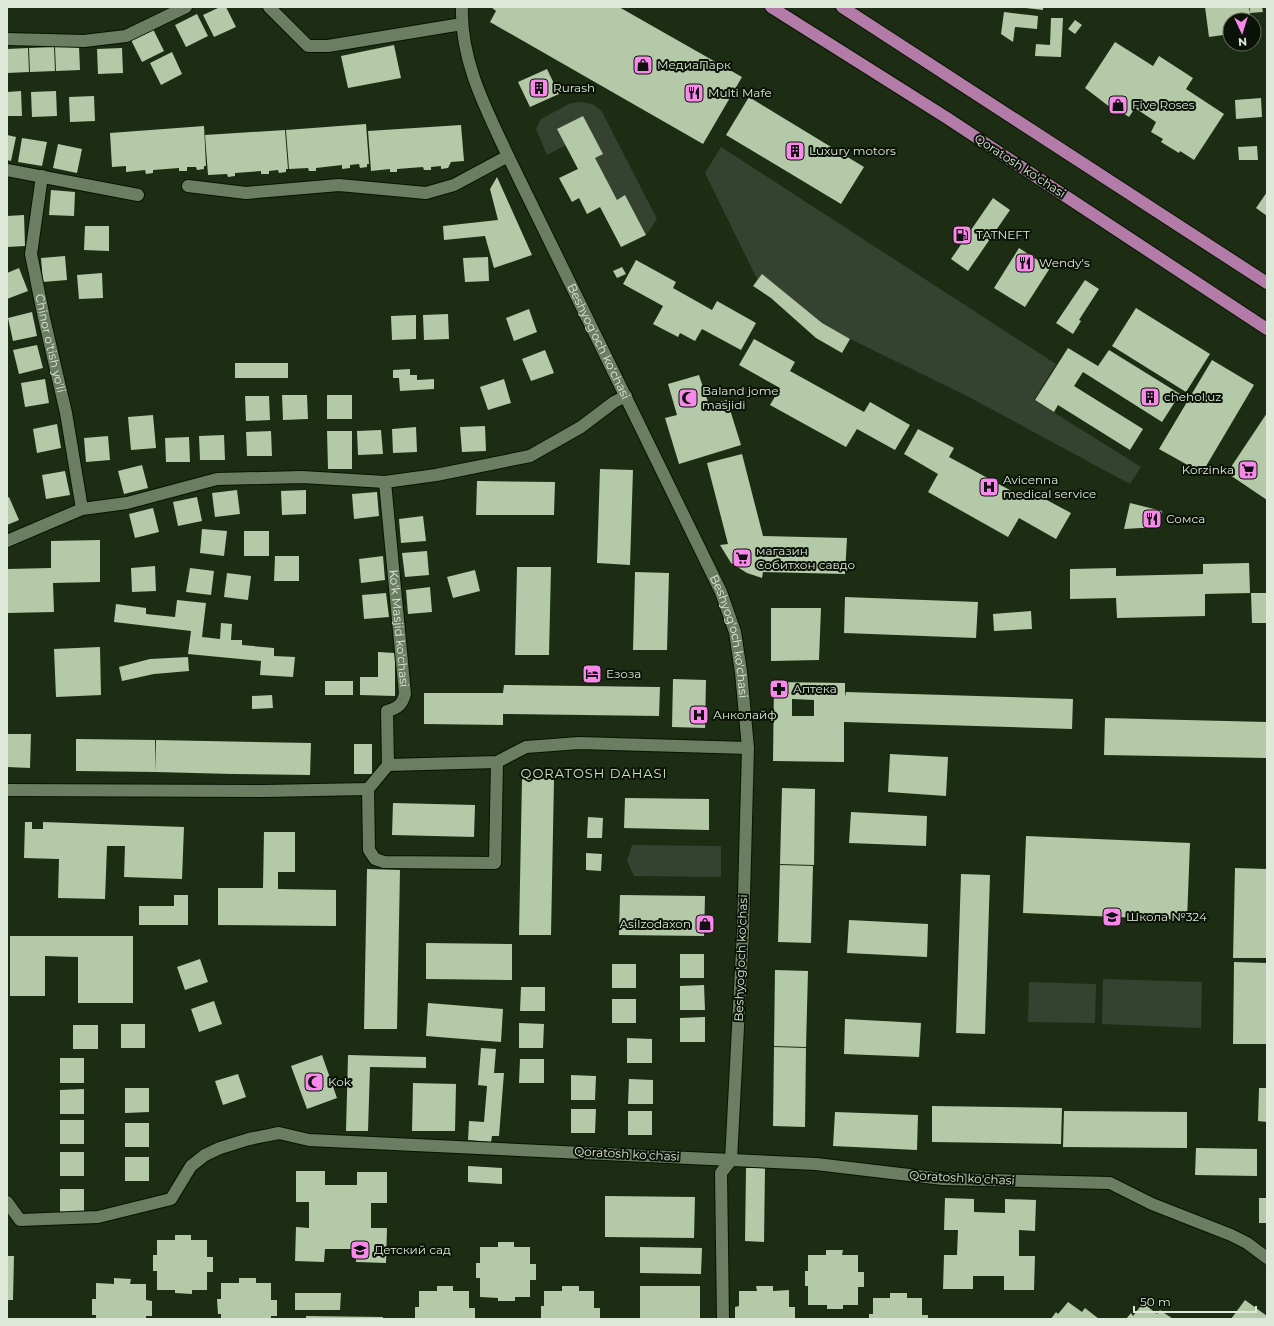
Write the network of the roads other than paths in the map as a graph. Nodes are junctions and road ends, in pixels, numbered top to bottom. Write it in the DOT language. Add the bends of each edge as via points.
graph roads {
  1 [pos="186,7"];
  2 [pos="269,7"];
  3 [pos="462,7"];
  4 [pos="771,7"];
  5 [pos="842,7"];
  6 [pos="462,24"];
  7 [pos="7,40"];
  8 [pos="508,156"];
  9 [pos="7,170"];
  10 [pos="42,176"];
  11 [pos="188,186"];
  12 [pos="138,195"];
  13 [pos="1267,283"];
  14 [pos="1267,329"];
  15 [pos="626,396"];
  16 [pos="384,482"];
  17 [pos="82,509"];
  18 [pos="7,541"];
  19 [pos="748,748"];
  20 [pos="497,762"];
  21 [pos="388,765"];
  22 [pos="368,789"];
  23 [pos="7,790"];
  24 [pos="731,1160"];
  25 [pos="7,1202"];
  26 [pos="1267,1258"];
  27 [pos="723,1319"];
  1 -- 7 [label="street" via="126,36 84,41"];
  2 -- 6 [label="street" via="308,46 328,46"];
  3 -- 6 [label="street, Beshyog'och ko'chasi"];
  4 -- 14 [label="main road, Qoratosh ko'chasi" via="947,118"];
  5 -- 13 [label="main road"];
  6 -- 8 [label="street, Beshyog'och ko'chasi" via="464,46 479,91"];
  8 -- 11 [label="street" via="454,185 426,192 338,185 246,193"];
  8 -- 15 [label="street, Beshyog'och ko'chasi"];
  9 -- 10 [label="street"];
  10 -- 12 [label="street"];
  10 -- 17 [label="street, Chinor o'tish yo'li" via="31,254 66,413"];
  15 -- 16 [label="street" via="614,402 582,427 530,456 436,475"];
  15 -- 19 [label="street, Beshyog'och ko'chasi" via="721,592 734,632 741,672"];
  16 -- 17 [label="street" via="302,477 217,479 127,503"];
  16 -- 21 [label="street, Ko'k Masjid ko'chasi" via="405,694 403,702 397,708 387,711"];
  17 -- 18 [label="street"];
  19 -- 20 [label="street" via="579,743 526,747"];
  19 -- 24 [label="street, Beshyog'och ko'chasi" via="743,932"];
  20 -- 21 [label="street"];
  20 -- 22 [label="street" via="495,863 384,862 375,859 369,850"];
  21 -- 22 [label="street"];
  22 -- 23 [label="street"];
  24 -- 25 [label="street, Qoratosh ko'chasi" via="309,1140 279,1133 248,1139 204,1155 191,1166 172,1199 98,1218 20,1220"];
  24 -- 26 [label="street, Qoratosh ko'chasi" via="816,1164 943,1179 1110,1184 1152,1204 1231,1235"];
  24 -- 27 [label="street, Beshyog'och ko'chasi" via="721,1173"];
}
